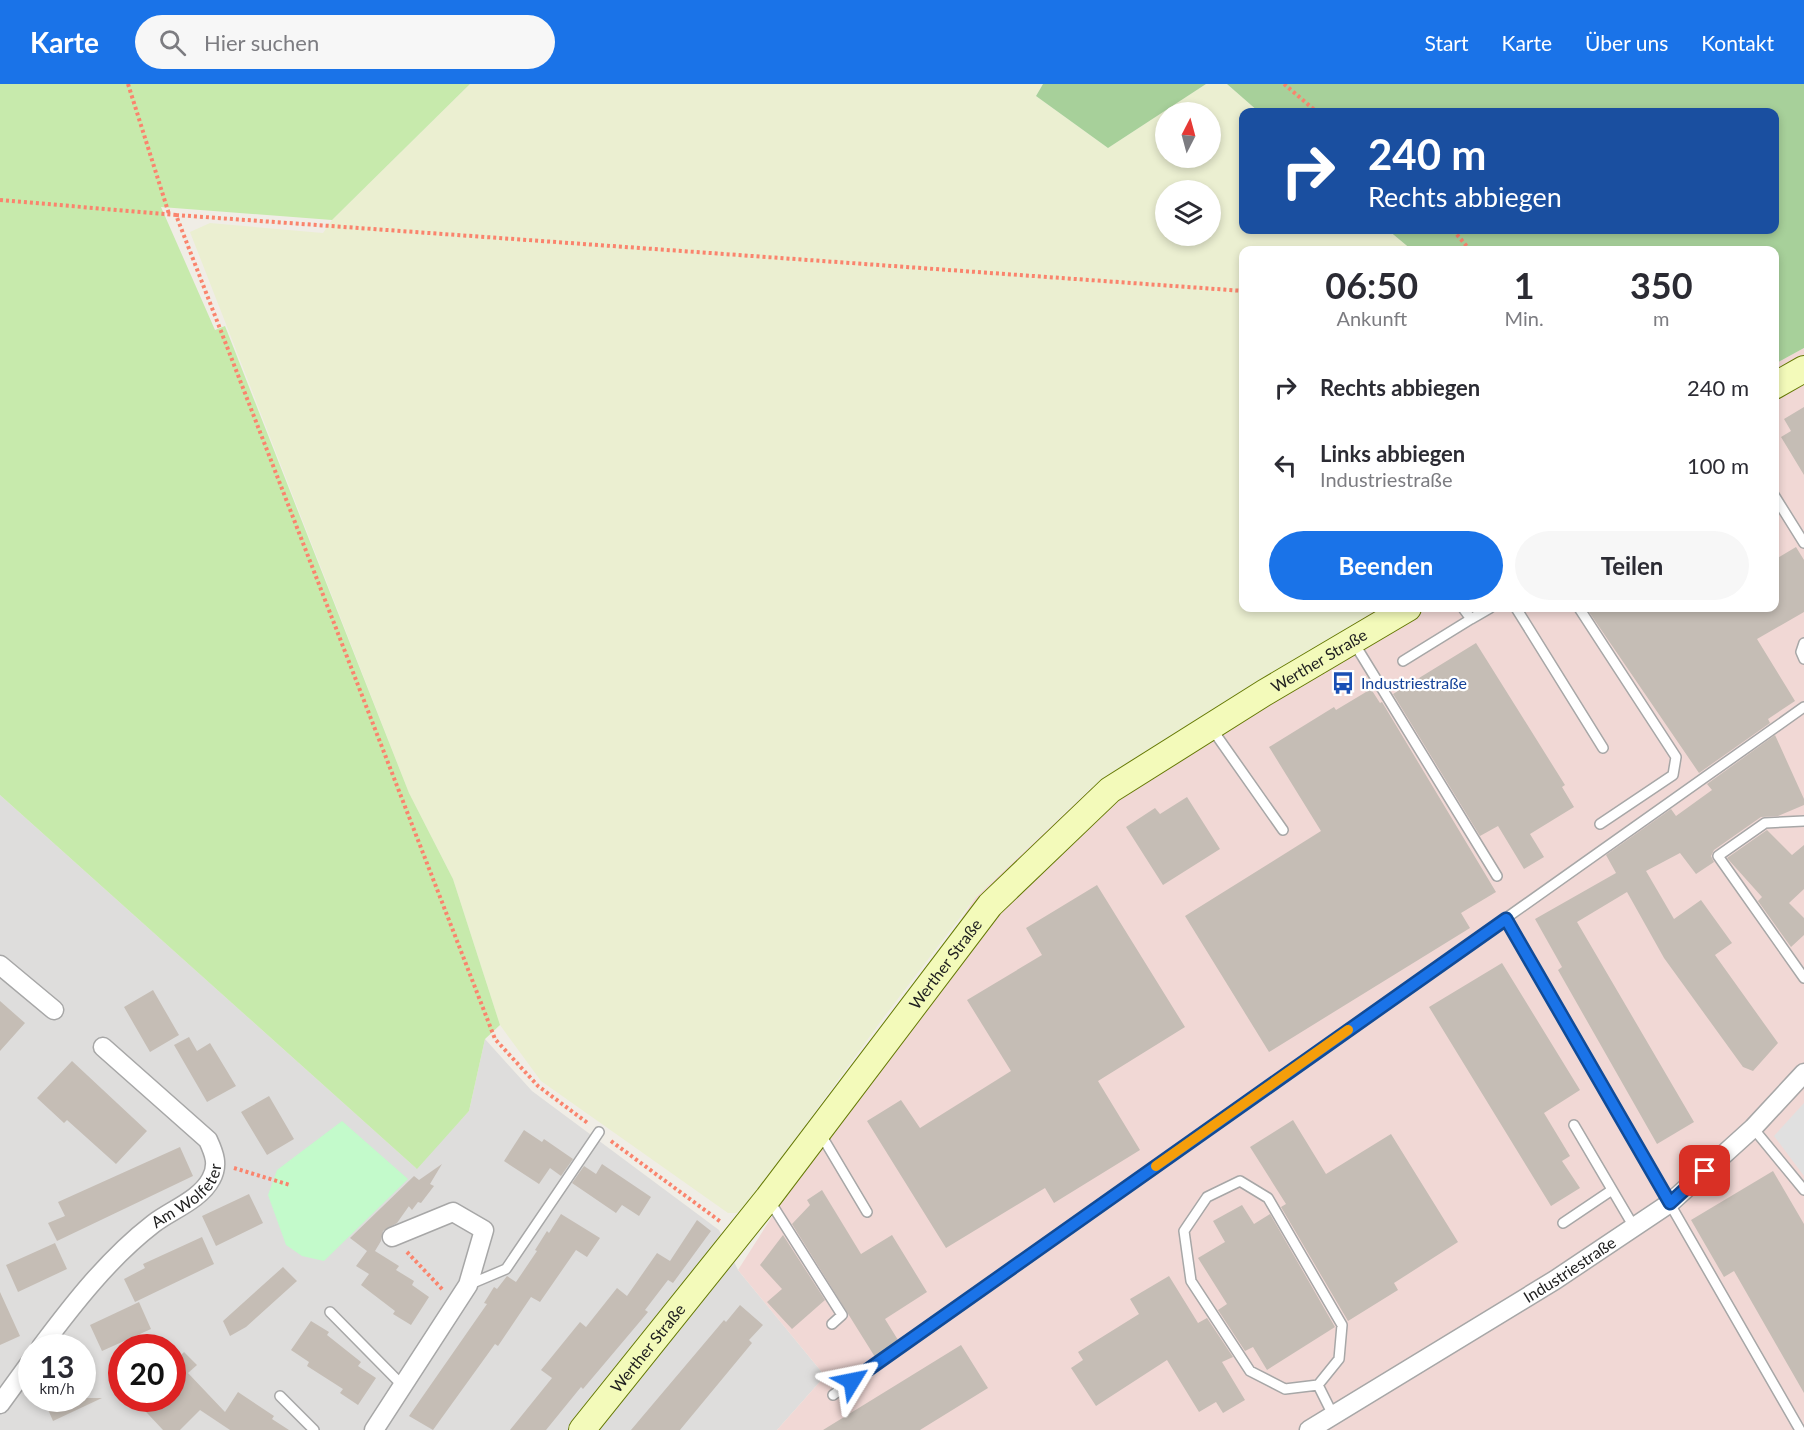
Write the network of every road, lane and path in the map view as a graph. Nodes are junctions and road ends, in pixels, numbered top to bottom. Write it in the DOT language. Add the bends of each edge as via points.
graph roads {
  1 [pos="128,84"];
  2 [pos="1284,84"];
  3 [pos="1312,108"];
  4 [pos="0,200"];
  5 [pos="170,214"];
  6 [pos="176,215"];
  7 [pos="1456,234"];
  8 [pos="1467,246"];
  9 [pos="1239,291"];
  10 [pos="1804,369"];
  11 [pos="1779,383"];
  12 [pos="1779,503"];
  13 [pos="1804,543"];
  14 [pos="1401,612"];
  15 [pos="1466,612"];
  16 [pos="1483,612"];
  17 [pos="1518,612"];
  18 [pos="1582,612"];
  19 [pos="1471,619"];
  20 [pos="1353,641"];
  21 [pos="1804,643"];
  22 [pos="1804,659"];
  23 [pos="1402,661"];
  24 [pos="1804,707"];
  25 [pos="1210,727"];
  26 [pos="1603,748"];
  27 [pos="1804,821"];
  28 [pos="1600,825"];
  29 [pos="1283,830"];
  30 [pos="1497,876"];
  31 [pos="1506,919"];
  32 [pos="0,965"];
  33 [pos="1804,978"];
  34 [pos="54,1010"];
  35 [pos="103,1047"];
  36 [pos="1804,1073"];
  37 [pos="1574,1125"];
  38 [pos="1753,1128"];
  39 [pos="818,1130"];
  40 [pos="599,1132"];
  41 [pos="216,1163"];
  42 [pos="290,1185"];
  43 [pos="1612,1190"];
  44 [pos="1804,1191"];
  45 [pos="768,1198"];
  46 [pos="1670,1203"];
  47 [pos="867,1212"];
  48 [pos="1563,1223"];
  49 [pos="1634,1227"];
  50 [pos="738,1235"];
  51 [pos="392,1237"];
  52 [pos="468,1285"];
  53 [pos="456,1304"];
  54 [pos="330,1312"];
  55 [pos="832,1324"];
  56 [pos="51,1334"];
  57 [pos="18,1379"];
  58 [pos="1318,1385"];
  59 [pos="403,1386"];
  60 [pos="833,1395"];
  61 [pos="280,1396"];
  62 [pos="0,1404"];
  63 [pos="1333,1415"];
  64 [pos="314,1430"];
  65 [pos="374,1430"];
  66 [pos="582,1430"];
  67 [pos="1308,1430"];
  68 [pos="1800,1430"];
  1 -- 5 [label="path"];
  2 -- 3 [label="path"];
  4 -- 5 [label="path"];
  5 -- 6 [label="path"];
  6 -- 9 [label="path"];
  6 -- 40 [label="path" via="495,1040 538,1086"];
  7 -- 8 [label="path"];
  10 -- 11 [label="street"];
  12 -- 13 [label="lane"];
  14 -- 20 [label="street, Werther Straße"];
  15 -- 19 [label="lane"];
  16 -- 19 [label="lane"];
  17 -- 26 [label="lane"];
  18 -- 28 [label="lane" via="1676,757 1673,775"];
  19 -- 23 [label="lane"];
  20 -- 25 [label="street, Werther Straße"];
  20 -- 30 [label="lane"];
  21 -- 22 [label="lane"];
  24 -- 31 [label="lane"];
  25 -- 29 [label="lane"];
  25 -- 39 [label="street, Werther Straße" via="1110,790 990,905"];
  27 -- 33 [label="lane" via="1765,823 1718,856"];
  31 -- 46 [label="lane"];
  31 -- 60 [label="lane"];
  32 -- 34 [label="street"];
  35 -- 41 [label="street, Am Wolfeter" via="208,1140"];
  36 -- 38 [label="street, Industriestraße"];
  37 -- 43 [label="lane"];
  38 -- 44 [label="lane"];
  38 -- 46 [label="street, Industriestraße"];
  39 -- 45 [label="street, Werther Straße"];
  39 -- 47 [label="lane"];
  40 -- 50 [label="path"];
  40 -- 52 [label="lane" via="506,1269"];
  41 -- 42 [label="path"];
  41 -- 56 [label="street, Am Wolfeter" via="212,1179 200,1193 152,1224 91,1283"];
  43 -- 48 [label="lane"];
  43 -- 49 [label="lane"];
  45 -- 50 [label="street, Werther Straße"];
  45 -- 55 [label="lane" via="842,1315"];
  46 -- 49 [label="street, Industriestraße"];
  46 -- 68 [label="lane"];
  49 -- 63 [label="street, Industriestraße"];
  50 -- 66 [label="street, Werther Straße"];
  51 -- 52 [label="street" via="453,1212 484,1230"];
  51 -- 53 [label="path"];
  52 -- 53 [label="street"];
  53 -- 59 [label="street"];
  54 -- 59 [label="lane"];
  57 -- 62 [label="street"];
  58 -- 58 [label="lane" via="1340,1359 1342,1325 1268,1198 1240,1181 1207,1197 1184,1231 1191,1281 1250,1371 1285,1389"];
  58 -- 63 [label="lane"];
  59 -- 65 [label="street"];
  61 -- 64 [label="lane"];
  63 -- 67 [label="street, Industriestraße"];
}
